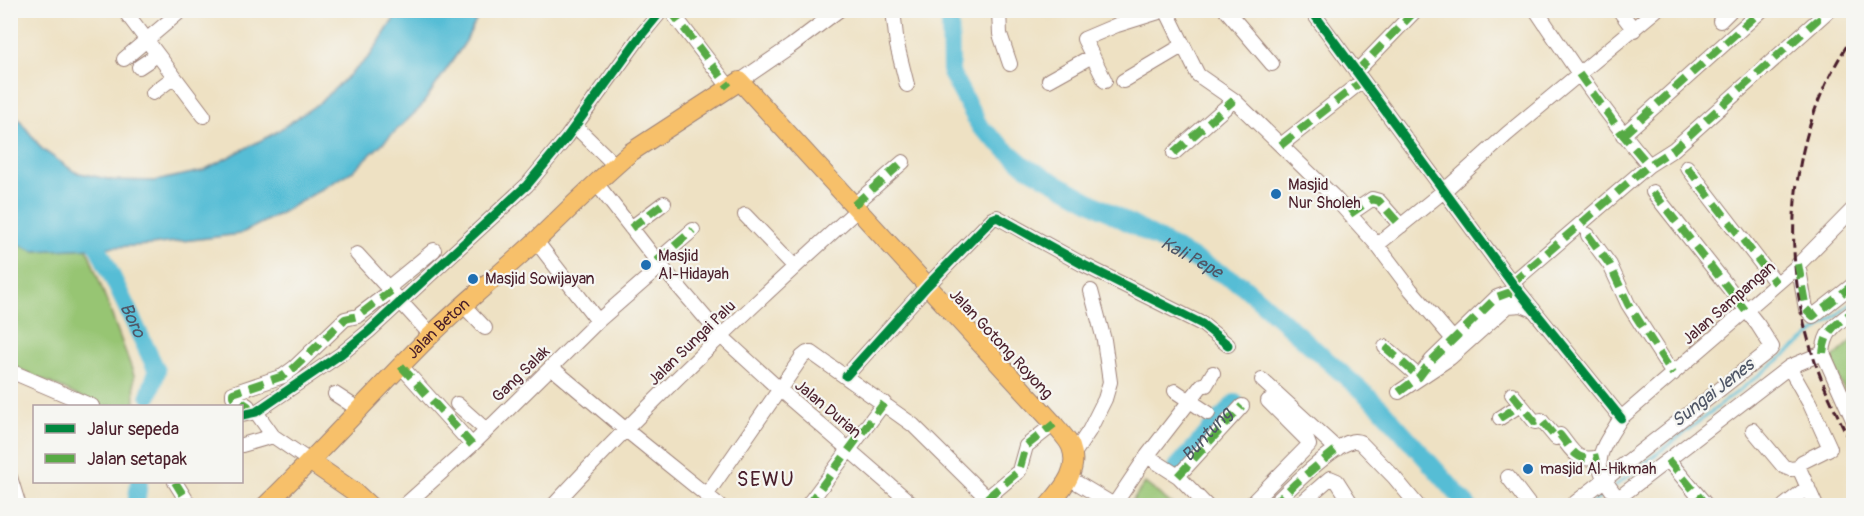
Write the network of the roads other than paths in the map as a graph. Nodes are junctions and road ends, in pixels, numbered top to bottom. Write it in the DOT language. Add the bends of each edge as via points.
graph roads {
  1 [pos="124,10"];
  2 [pos="182,10"];
  3 [pos="662,10"];
  4 [pos="670,10"];
  5 [pos="893,10"];
  6 [pos="999,10"];
  7 [pos="1165,10"];
  8 [pos="1226,10"];
  9 [pos="1311,10"];
  10 [pos="1416,10"];
  11 [pos="1536,10"];
  12 [pos="1619,10"];
  13 [pos="1656,10"];
  14 [pos="1731,10"];
  15 [pos="1762,10"];
  16 [pos="1829,10"];
  17 [pos="831,13"];
  18 [pos="1814,15"];
  19 [pos="1720,21"];
  20 [pos="1634,30"];
  21 [pos="147,41"];
  22 [pos="1182,46"];
  23 [pos="157,55"];
  24 [pos="1092,56"];
  25 [pos="124,59"];
  26 [pos="1010,64"];
  27 [pos="1272,64"];
  28 [pos="139,67"];
  29 [pos="1579,74"];
  30 [pos="1359,76"];
  31 [pos="174,77"];
  32 [pos="1049,80"];
  33 [pos="1105,81"];
  34 [pos="1123,81"];
  35 [pos="735,84"];
  36 [pos="907,85"];
  37 [pos="153,93"];
  38 [pos="1234,100"];
  39 [pos="204,116"];
  40 [pos="576,126"];
  41 [pos="1623,135"];
  42 [pos="1281,145"];
  43 [pos="1174,153"];
  44 [pos="903,162"];
  45 [pos="615,165"];
  46 [pos="1649,165"];
  47 [pos="1687,167"];
  48 [pos="596,183"];
  49 [pos="1444,190"];
  50 [pos="1653,192"];
  51 [pos="664,203"];
  52 [pos="856,207"];
  53 [pos="1854,208"];
  54 [pos="1350,214"];
  55 [pos="745,215"];
  56 [pos="1401,226"];
  57 [pos="632,228"];
  58 [pos="693,230"];
  59 [pos="1588,235"];
  60 [pos="536,241"];
  61 [pos="1377,245"];
  62 [pos="434,250"];
  63 [pos="357,254"];
  64 [pos="659,263"];
  65 [pos="1498,264"];
  66 [pos="1798,264"];
  67 [pos="795,267"];
  68 [pos="1776,283"];
  69 [pos="1854,284"];
  70 [pos="927,286"];
  71 [pos="1516,288"];
  72 [pos="1091,291"];
  73 [pos="394,293"];
  74 [pos="1497,297"];
  75 [pos="463,305"];
  76 [pos="1534,310"];
  77 [pos="1745,310"];
  78 [pos="1854,311"];
  79 [pos="598,321"];
  80 [pos="485,328"];
  81 [pos="431,335"];
  82 [pos="721,336"];
  83 [pos="1453,339"];
  84 [pos="1228,345"];
  85 [pos="1385,347"];
  86 [pos="1822,353"];
  87 [pos="401,366"];
  88 [pos="551,367"];
  89 [pos="1789,367"];
  90 [pos="10,371"];
  91 [pos="1213,373"];
  92 [pos="1673,374"];
  93 [pos="846,376"];
  94 [pos="1419,377"];
  95 [pos="1262,380"];
  96 [pos="780,390"];
  97 [pos="1175,391"];
  98 [pos="1399,392"];
  99 [pos="335,394"];
  100 [pos="1190,401"];
  101 [pos="1268,401"];
  102 [pos="884,403"];
  103 [pos="457,404"];
  104 [pos="90,405"];
  105 [pos="1242,406"];
  106 [pos="358,409"];
  107 [pos="249,413"];
  108 [pos="1208,413"];
  109 [pos="1500,418"];
  110 [pos="1621,418"];
  111 [pos="1854,422"];
  112 [pos="1054,424"];
  113 [pos="486,430"];
  114 [pos="626,430"];
  115 [pos="1754,430"];
  116 [pos="273,436"];
  117 [pos="243,445"];
  118 [pos="472,445"];
  119 [pos="849,449"];
  120 [pos="1337,449"];
  121 [pos="1073,455"];
  122 [pos="1147,456"];
  123 [pos="1599,457"];
  124 [pos="1668,460"];
  125 [pos="311,462"];
  126 [pos="1799,468"];
  127 [pos="1178,476"];
  128 [pos="10,477"];
  129 [pos="1508,477"];
  130 [pos="1069,478"];
  131 [pos="1606,482"];
  132 [pos="176,483"];
  133 [pos="1808,487"];
  134 [pos="707,494"];
  135 [pos="1617,501"];
  136 [pos="991,502"];
  137 [pos="1113,505"];
  138 [pos="19,506"];
  139 [pos="190,506"];
  140 [pos="265,506"];
  141 [pos="370,506"];
  142 [pos="404,506"];
  143 [pos="553,506"];
  144 [pos="720,506"];
  145 [pos="807,506"];
  146 [pos="914,506"];
  147 [pos="1048,506"];
  148 [pos="1207,506"];
  149 [pos="1249,506"];
  150 [pos="1272,506"];
  151 [pos="1298,506"];
  152 [pos="1353,506"];
  153 [pos="1418,506"];
  154 [pos="1530,506"];
  155 [pos="1571,506"];
  156 [pos="1707,506"];
  157 [pos="1784,506"];
  158 [pos="1816,506"];
  1 -- 21 [label="street"];
  2 -- 21 [label="street"];
  3 -- 40 [label="street"];
  4 -- 35 [label="street"];
  5 -- 36 [label="street"];
  6 -- 26 [label="street" via="1000,34"];
  7 -- 22 [label="street"];
  7 -- 24 [label="street" via="1085,38"];
  8 -- 27 [label="street"];
  9 -- 30 [label="street"];
  10 -- 30 [label="street"];
  11 -- 29 [label="street"];
  12 -- 20 [label="street"];
  13 -- 20 [label="street"];
  14 -- 19 [label="street"];
  15 -- 41 [label="street"];
  16 -- 18 [label="street"];
  17 -- 35 [label="street"];
  18 -- 46 [label="street" via="1674,149"];
  20 -- 29 [label="street"];
  21 -- 23 [label="street"];
  21 -- 25 [label="street"];
  22 -- 34 [label="street"];
  22 -- 38 [label="street" via="1198,75"];
  23 -- 28 [label="street"];
  23 -- 31 [label="street"];
  24 -- 32 [label="street"];
  24 -- 33 [label="street"];
  29 -- 41 [label="street"];
  29 -- 49 [label="street"];
  30 -- 42 [label="street"];
  30 -- 49 [label="street"];
  31 -- 37 [label="street"];
  31 -- 39 [label="street"];
  35 -- 45 [label="main road, Jalan Beton"];
  35 -- 52 [label="main road, Jalan Gotong Royong"];
  38 -- 42 [label="street"];
  38 -- 43 [label="street"];
  40 -- 45 [label="street"];
  40 -- 73 [label="street" via="527,185"];
  41 -- 46 [label="street"];
  42 -- 54 [label="street"];
  44 -- 52 [label="street, Jalan Sungai Palu"];
  45 -- 48 [label="main road, Jalan Beton"];
  46 -- 71 [label="street"];
  47 -- 68 [label="street"];
  48 -- 57 [label="street, Jalan Durian"];
  48 -- 60 [label="main road, Jalan Beton"];
  49 -- 56 [label="street"];
  49 -- 65 [label="street"];
  50 -- 77 [label="street"];
  51 -- 57 [label="street"];
  52 -- 67 [label="street, Jalan Sungai Palu"];
  52 -- 70 [label="main road, Jalan Gotong Royong"];
  53 -- 66 [label="street, Jalan Sampangan"];
  54 -- 56 [label="street" via="1376,199"];
  54 -- 61 [label="street"];
  55 -- 67 [label="street"];
  56 -- 61 [label="street"];
  57 -- 64 [label="street, Jalan Durian"];
  58 -- 64 [label="street, Gang Salak"];
  59 -- 92 [label="street" via="1610,265 1628,304"];
  60 -- 75 [label="main road, Jalan Beton"];
  60 -- 79 [label="street"];
  61 -- 83 [label="street"];
  62 -- 73 [label="street"];
  63 -- 73 [label="street"];
  64 -- 79 [label="street, Gang Salak"];
  64 -- 82 [label="street, Jalan Durian"];
  65 -- 71 [label="street"];
  65 -- 74 [label="street"];
  66 -- 68 [label="street, Jalan Sampangan"];
  66 -- 69 [label="street" via="1806,309 1813,316"];
  67 -- 82 [label="street, Jalan Sungai Palu"];
  68 -- 77 [label="street, Jalan Sampangan"];
  70 -- 84 [label="street" via="998,217 1202,324"];
  70 -- 93 [label="street"];
  70 -- 112 [label="main road, Jalan Gotong Royong"];
  71 -- 74 [label="street"];
  71 -- 76 [label="street"];
  72 -- 121 [label="street" via="1110,382 1097,415"];
  73 -- 81 [label="street"];
  73 -- 107 [label="street" via="341,354"];
  73 -- 107 [label="street" via="345,319 283,376 233,393 248,405"];
  74 -- 83 [label="street"];
  75 -- 80 [label="street"];
  75 -- 81 [label="main road, Jalan Beton"];
  76 -- 94 [label="street" via="1522,305 1508,306 1450,358"];
  76 -- 110 [label="street"];
  77 -- 92 [label="street, Jalan Sampangan"];
  77 -- 131 [label="street" via="1770,343 1770,350"];
  78 -- 86 [label="street" via="1832,327"];
  79 -- 88 [label="street, Gang Salak"];
  81 -- 87 [label="main road, Jalan Beton"];
  82 -- 96 [label="street, Jalan Durian"];
  82 -- 114 [label="street, Jalan Sungai Palu"];
  83 -- 94 [label="street"];
  85 -- 94 [label="street"];
  86 -- 89 [label="street"];
  86 -- 111 [label="street"];
  87 -- 106 [label="main road, Jalan Beton"];
  87 -- 118 [label="street"];
  88 -- 113 [label="street, Gang Salak"];
  88 -- 114 [label="street"];
  89 -- 124 [label="street"];
  89 -- 126 [label="street" via="1830,448 1802,462"];
  90 -- 104 [label="street"];
  91 -- 100 [label="street"];
  92 -- 110 [label="street, Jalan Sampangan"];
  93 -- 96 [label="street" via="807,353"];
  93 -- 102 [label="street"];
  94 -- 98 [label="street"];
  95 -- 120 [label="street"];
  96 -- 119 [label="street, Jalan Durian"];
  96 -- 134 [label="street"];
  97 -- 100 [label="street"];
  99 -- 106 [label="street"];
  100 -- 108 [label="street"];
  100 -- 122 [label="street"];
  101 -- 149 [label="street" via="1309,445"];
  102 -- 119 [label="street"];
  102 -- 136 [label="street" via="913,425"];
  103 -- 113 [label="street"];
  105 -- 127 [label="street"];
  106 -- 125 [label="main road, Jalan Beton"];
  107 -- 116 [label="street"];
  109 -- 123 [label="street" via="1516,399 1535,422 1541,420 1556,438 1560,435 1577,456 1588,460"];
  110 -- 123 [label="street, Jalan Sampangan"];
  112 -- 121 [label="main road, Jalan Gotong Royong"];
  112 -- 136 [label="street" via="1026,446 1019,471"];
  113 -- 118 [label="street, Gang Salak"];
  114 -- 134 [label="street"];
  114 -- 143 [label="street, Jalan Sungai Palu"];
  115 -- 126 [label="street" via="1783,466"];
  116 -- 117 [label="street"];
  116 -- 125 [label="street"];
  118 -- 142 [label="street, Gang Salak"];
  119 -- 145 [label="street"];
  119 -- 146 [label="street, Jalan Durian"];
  120 -- 150 [label="street"];
  120 -- 153 [label="street" via="1360,442"];
  121 -- 130 [label="main road"];
  122 -- 127 [label="street"];
  122 -- 137 [label="street"];
  123 -- 131 [label="street"];
  124 -- 135 [label="street"];
  124 -- 156 [label="street"];
  125 -- 140 [label="main road, Jalan Beton"];
  125 -- 141 [label="main road"];
  126 -- 133 [label="street"];
  127 -- 148 [label="street"];
  128 -- 138 [label="street"];
  129 -- 154 [label="street"];
  130 -- 137 [label="street"];
  130 -- 147 [label="main road"];
  131 -- 135 [label="street"];
  131 -- 155 [label="street"];
  132 -- 139 [label="street"];
  133 -- 157 [label="street"];
  133 -- 158 [label="street"];
  134 -- 144 [label="street"];
  151 -- 152 [label="street" via="1330,478 1337,481"];
}
